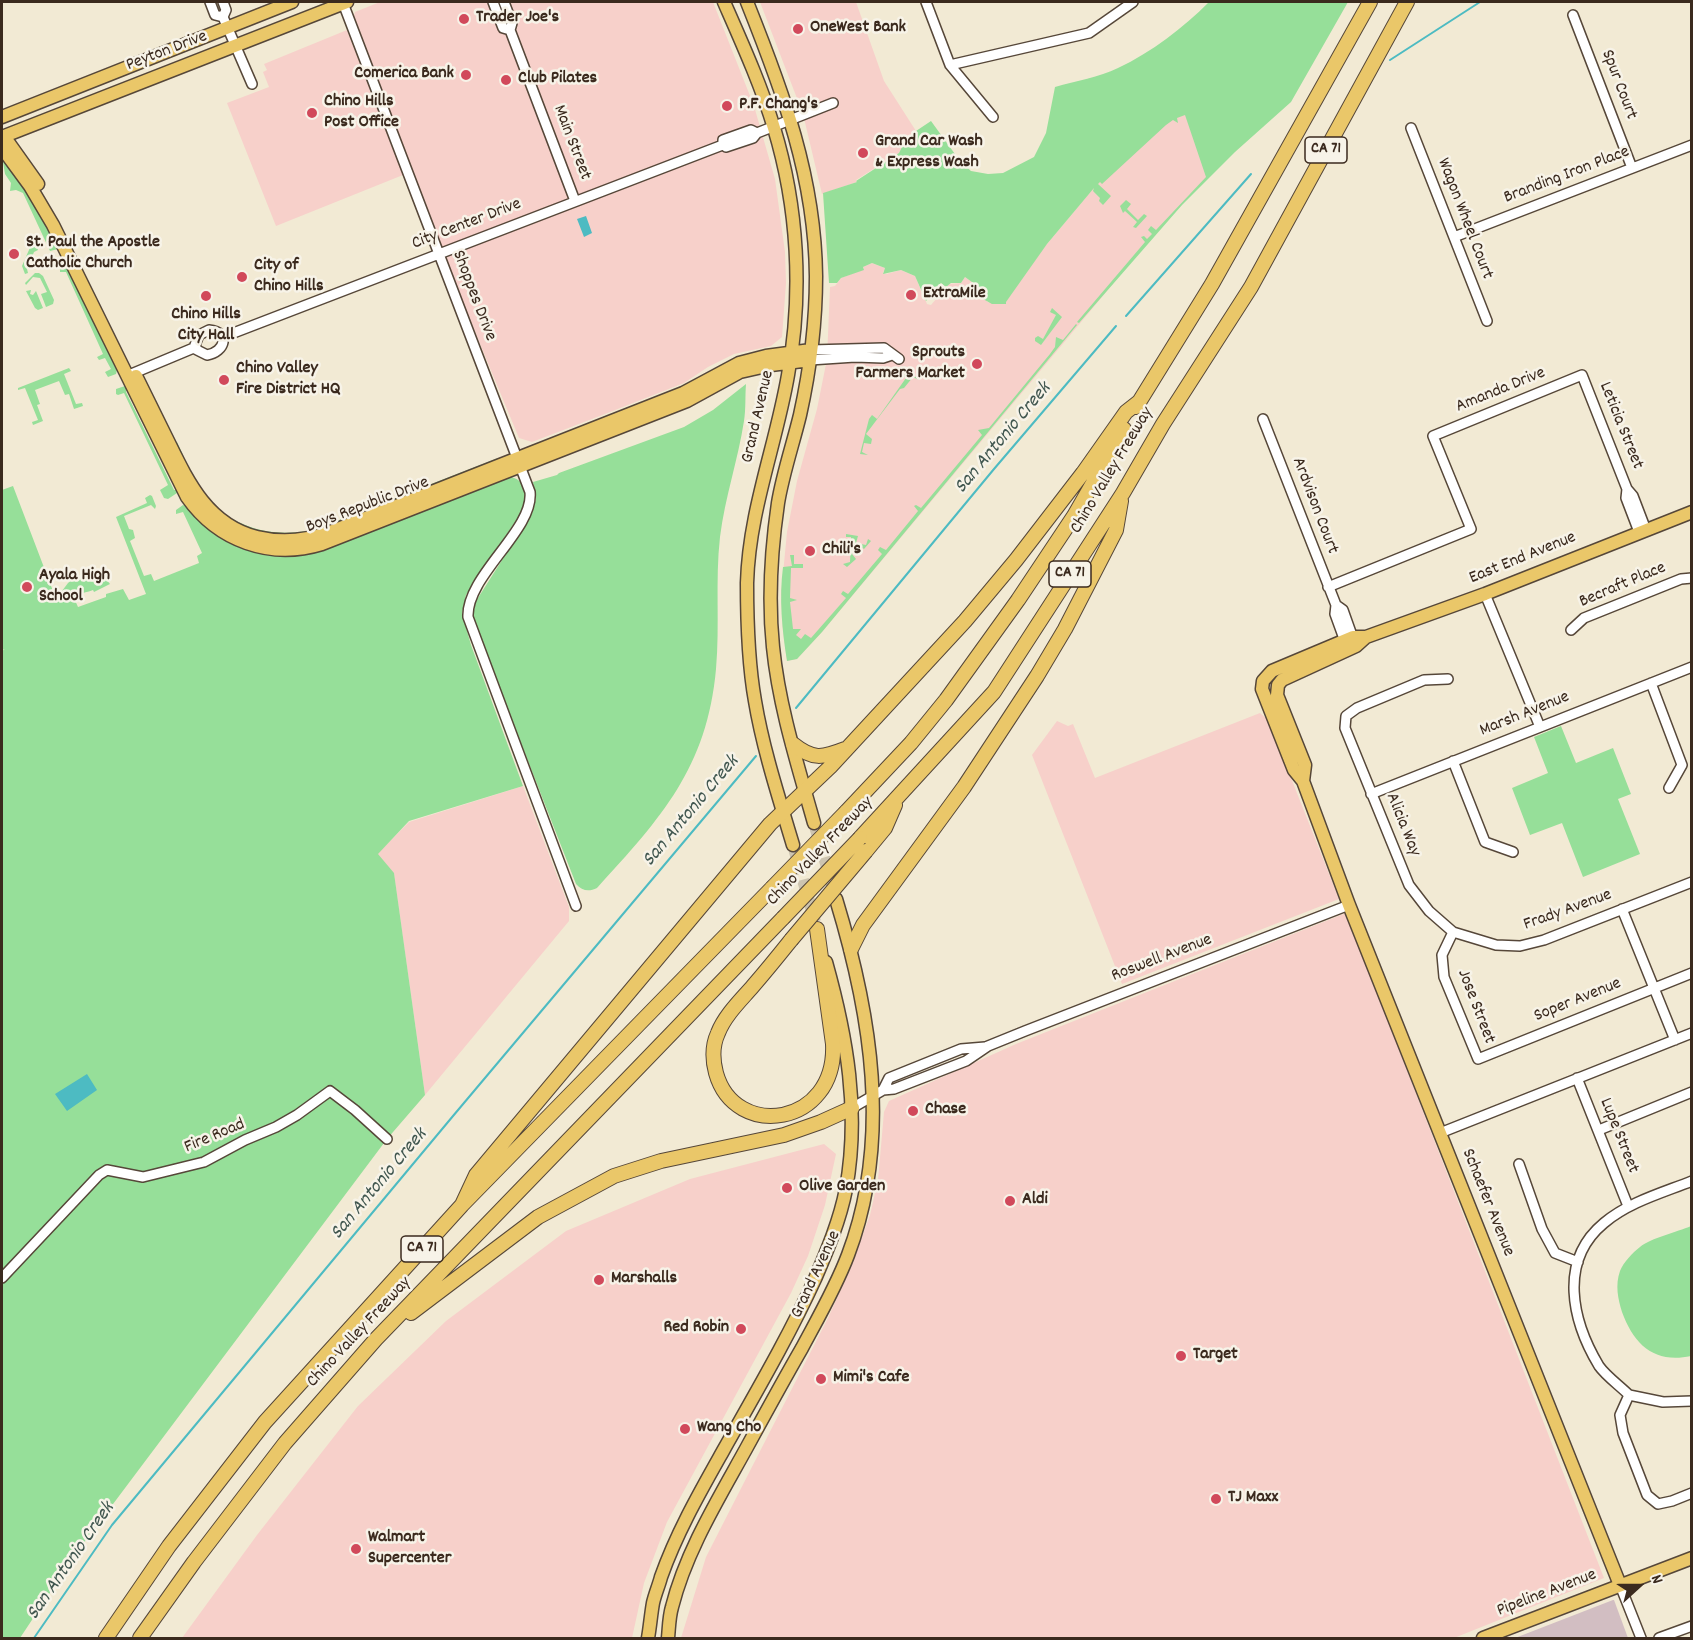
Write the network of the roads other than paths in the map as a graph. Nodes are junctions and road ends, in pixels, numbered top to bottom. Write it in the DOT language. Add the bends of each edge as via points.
graph roads {
  1 [pos="210,2"];
  2 [pos="223,2"];
  3 [pos="292,2"];
  4 [pos="345,2"];
  5 [pos="493,2"];
  6 [pos="504,2"];
  7 [pos="724,2"];
  8 [pos="747,2"];
  9 [pos="926,2"];
  10 [pos="1133,2"];
  11 [pos="1370,2"];
  12 [pos="1404,7"];
  13 [pos="1573,15"];
  14 [pos="225,22"];
  15 [pos="510,30"];
  16 [pos="234,45"];
  17 [pos="950,65"];
  18 [pos="252,84"];
  19 [pos="833,103"];
  20 [pos="2,117"];
  21 [pos="993,117"];
  22 [pos="791,119"];
  23 [pos="773,126"];
  24 [pos="1411,128"];
  25 [pos="2,137"];
  26 [pos="2,143"];
  27 [pos="1692,145"];
  28 [pos="1632,168"];
  29 [pos="575,201"];
  30 [pos="1454,237"];
  31 [pos="440,254"];
  32 [pos="1487,321"];
  33 [pos="223,337"];
  34 [pos="196,347"];
  35 [pos="811,355"];
  36 [pos="896,357"];
  37 [pos="791,358"];
  38 [pos="131,374"];
  39 [pos="1582,375"];
  40 [pos="1140,400"];
  41 [pos="1263,419"];
  42 [pos="520,462"];
  43 [pos="1123,493"];
  44 [pos="1692,512"];
  45 [pos="1643,531"];
  46 [pos="1692,578"];
  47 [pos="1328,587"];
  48 [pos="1485,594"];
  49 [pos="1571,630"];
  50 [pos="1351,643"];
  51 [pos="1692,667"];
  52 [pos="1267,675"];
  53 [pos="1448,679"];
  54 [pos="1651,683"];
  55 [pos="1278,685"];
  56 [pos="1540,727"];
  57 [pos="793,744"];
  58 [pos="850,747"];
  59 [pos="1453,761"];
  60 [pos="1303,781"];
  61 [pos="1669,788"];
  62 [pos="805,791"];
  63 [pos="1371,794"];
  64 [pos="783,811"];
  65 [pos="814,823"];
  66 [pos="793,845"];
  67 [pos="863,845"];
  68 [pos="1513,852"];
  69 [pos="1692,882"];
  70 [pos="836,899"];
  71 [pos="1350,905"];
  72 [pos="576,906"];
  73 [pos="1622,909"];
  74 [pos="816,926"];
  75 [pos="1453,932"];
  76 [pos="851,949"];
  77 [pos="1692,974"];
  78 [pos="1654,988"];
  79 [pos="1692,1033"];
  80 [pos="1674,1040"];
  81 [pos="1478,1059"];
  82 [pos="1577,1078"];
  83 [pos="1692,1092"];
  84 [pos="878,1093"];
  85 [pos="852,1108"];
  86 [pos="1599,1130"];
  87 [pos="1440,1133"];
  88 [pos="387,1138"];
  89 [pos="1519,1164"];
  90 [pos="1692,1181"];
  91 [pos="462,1205"];
  92 [pos="1628,1206"];
  93 [pos="1578,1262"];
  94 [pos="2,1278"];
  95 [pos="376,1340"];
  96 [pos="1629,1395"];
  97 [pos="1692,1401"];
  98 [pos="1692,1493"];
  99 [pos="1692,1558"];
  100 [pos="1620,1585"];
  101 [pos="1692,1626"];
  102 [pos="106,1638"];
  103 [pos="140,1638"];
  104 [pos="648,1638"];
  105 [pos="668,1638"];
  106 [pos="1483,1638"];
  107 [pos="1641,1638"];
  108 [pos="1659,1638"];
  1 -- 14 [label="street" via="215,15"];
  2 -- 14 [label="street"];
  3 -- 14 [label="main road, Peyton Drive"];
  4 -- 16 [label="main road, Peyton Drive"];
  4 -- 31 [label="street, Shoppes Drive"];
  5 -- 15 [label="street, Main Street" via="503,28"];
  6 -- 15 [label="street, Main Street" via="513,23"];
  7 -- 23 [label="main road, Grand Avenue"];
  8 -- 22 [label="main road, Grand Avenue"];
  9 -- 17 [label="street"];
  10 -- 17 [label="street" via="1089,33"];
  11 -- 40 [label="highway, Chino Valley Freeway / CA 71" via="1212,284"];
  12 -- 43 [label="highway, Chino Valley Freeway / CA 71" via="1251,287 1162,424"];
  13 -- 28 [label="street, Spur Court"];
  14 -- 16 [label="street"];
  14 -- 20 [label="main road, Peyton Drive"];
  15 -- 29 [label="street, Main Street"];
  16 -- 18 [label="street"];
  16 -- 25 [label="main road, Peyton Drive"];
  17 -- 21 [label="street"];
  19 -- 22 [label="street, City Center Drive"];
  22 -- 23 [label="street, City Center Drive"];
  22 -- 35 [label="main road, Grand Avenue" via="814,239 816,294"];
  23 -- 29 [label="street, City Center Drive" via="757,132 753,138 726,147 723,144"];
  23 -- 37 [label="main road, Grand Avenue" via="795,238"];
  24 -- 30 [label="street, Wagon Wheel Court"];
  25 -- 38 [label="main road, Boys Republic Drive" via="50,204"];
  26 -- 38 [label="main road, Boys Republic Drive" via="50,219"];
  27 -- 28 [label="street, Branding Iron Place"];
  28 -- 30 [label="street, Branding Iron Place"];
  29 -- 31 [label="street, City Center Drive"];
  30 -- 32 [label="street, Wagon Wheel Court"];
  31 -- 33 [label="street, City Center Drive"];
  31 -- 42 [label="street, Shoppes Drive"];
  33 -- 34 [label="street, City Center Drive" via="209,330 199,335"];
  33 -- 34 [label="street, City Center Drive" via="221,347 213,354 202,354"];
  34 -- 38 [label="street, City Center Drive"];
  35 -- 36 [label="street"];
  35 -- 37 [label="main road, Boys Republic Drive"];
  35 -- 57 [label="main road, Grand Avenue" via="773,542 773,648"];
  37 -- 42 [label="main road, Boys Republic Drive" via="740,372 690,400"];
  37 -- 64 [label="main road, Grand Avenue" via="760,489 749,555 748,634 753,687"];
  38 -- 42 [label="main road, Boys Republic Drive" via="176,477 192,504 220,530 257,546 288,550 313,547"];
  39 -- 45 [label="street, Leticia Street" via="1633,496"];
  39 -- 47 [label="street, Amanda Drive" via="1433,436 1471,529"];
  40 -- 58 [label="highway" via="1126,412 1078,480 972,613"];
  40 -- 91 [label="highway, Chino Valley Freeway / CA 71, bridge" via="1074,516 1018,600 911,743"];
  41 -- 47 [label="street, Ardvison Court"];
  42 -- 72 [label="street, Shoppes Drive" via="530,492 530,506 471,599 468,617"];
  43 -- 67 [label="highway, Chino Valley Freeway / CA 71" via="994,692 899,797"];
  43 -- 76 [label="highway" via="1116,530 1037,676 964,787 863,926"];
  44 -- 45 [label="main road, East End Avenue"];
  45 -- 48 [label="main road, East End Avenue"];
  46 -- 49 [label="street, Becraft Place" via="1584,618"];
  47 -- 50 [label="street, Ardvison Court" via="1336,605 1343,610"];
  48 -- 50 [label="main road, East End Avenue"];
  48 -- 56 [label="street"];
  50 -- 52 [label="main road, East End Avenue"];
  50 -- 55 [label="main road, East End Avenue"];
  51 -- 54 [label="street, Marsh Avenue"];
  52 -- 60 [label="main road, Schaefer Avenue" via="1262,689 1294,770"];
  53 -- 63 [label="street, Alicia Way" via="1424,680 1346,716 1345,728"];
  54 -- 56 [label="street, Marsh Avenue"];
  54 -- 61 [label="street" via="1682,765"];
  55 -- 60 [label="main road, Schaefer Avenue" via="1277,695 1305,765"];
  56 -- 59 [label="street, Marsh Avenue"];
  57 -- 58 [label="highway" via="818,757"];
  57 -- 62 [label="main road, Grand Avenue"];
  58 -- 62 [label="highway"];
  59 -- 63 [label="street, Marsh Avenue"];
  59 -- 68 [label="street" via="1485,842"];
  60 -- 71 [label="main road, Schaefer Avenue"];
  62 -- 64 [label="highway"];
  62 -- 65 [label="main road, Grand Avenue"];
  63 -- 75 [label="street, Alicia Way" via="1409,885 1429,911"];
  64 -- 66 [label="main road, Grand Avenue"];
  64 -- 91 [label="highway" via="476,1175"];
  67 -- 74 [label="highway, bridge" via="730,1012 713,1045 713,1062 725,1091 741,1107 760,1114 778,1116 797,1111 816,1099 832,1067 833,1044"];
  67 -- 95 [label="highway, Chino Valley Freeway / CA 71, bridge" via="783,918"];
  69 -- 73 [label="street, Frady Avenue"];
  70 -- 76 [label="main road, Grand Avenue"];
  71 -- 84 [label="street, Roswell Avenue" via="987,1047 961,1049 889,1078"];
  71 -- 87 [label="main road, Schaefer Avenue"];
  73 -- 75 [label="street, Frady Avenue" via="1520,946 1496,945"];
  73 -- 78 [label="street"];
  74 -- 85 [label="main road, Grand Avenue" via="846,1041"];
  75 -- 81 [label="street, Jose Street" via="1442,956 1444,977"];
  76 -- 84 [label="main road, Grand Avenue"];
  77 -- 78 [label="street, Soper Avenue"];
  78 -- 80 [label="street"];
  78 -- 81 [label="street, Soper Avenue"];
  79 -- 80 [label="street"];
  80 -- 82 [label="street"];
  82 -- 86 [label="street, Lupe Street"];
  82 -- 87 [label="street"];
  83 -- 86 [label="street"];
  84 -- 85 [label="street, Roswell Avenue"];
  84 -- 105 [label="main road, Grand Avenue" via="862,1214 848,1256 703,1528 672,1607"];
  85 -- 95 [label="highway" via="784,1135 661,1161 614,1176 538,1217"];
  85 -- 104 [label="main road, Grand Avenue" via="846,1190 826,1254 798,1316 669,1555 653,1601"];
  86 -- 92 [label="street, Lupe Street"];
  87 -- 100 [label="main road, Schaefer Avenue"];
  88 -- 94 [label="street, Fire Road" via="330,1091 276,1127 204,1162 143,1177 107,1170"];
  89 -- 93 [label="street" via="1542,1229 1555,1253"];
  90 -- 92 [label="street"];
  91 -- 102 [label="highway, Chino Valley Freeway / CA 71" via="265,1422 169,1546"];
  92 -- 93 [label="street" via="1603,1223"];
  93 -- 96 [label="street" via="1573,1297 1584,1335 1600,1368"];
  95 -- 103 [label="highway, Chino Valley Freeway / CA 71" via="285,1443"];
  96 -- 97 [label="street" via="1663,1402"];
  96 -- 98 [label="street" via="1620,1415 1623,1433 1647,1495 1658,1504"];
  99 -- 100 [label="main road, Pipeline Avenue"];
  100 -- 106 [label="main road, Pipeline Avenue"];
  100 -- 107 [label="street, Schaefer Avenue"];
  101 -- 108 [label="street"];
}
